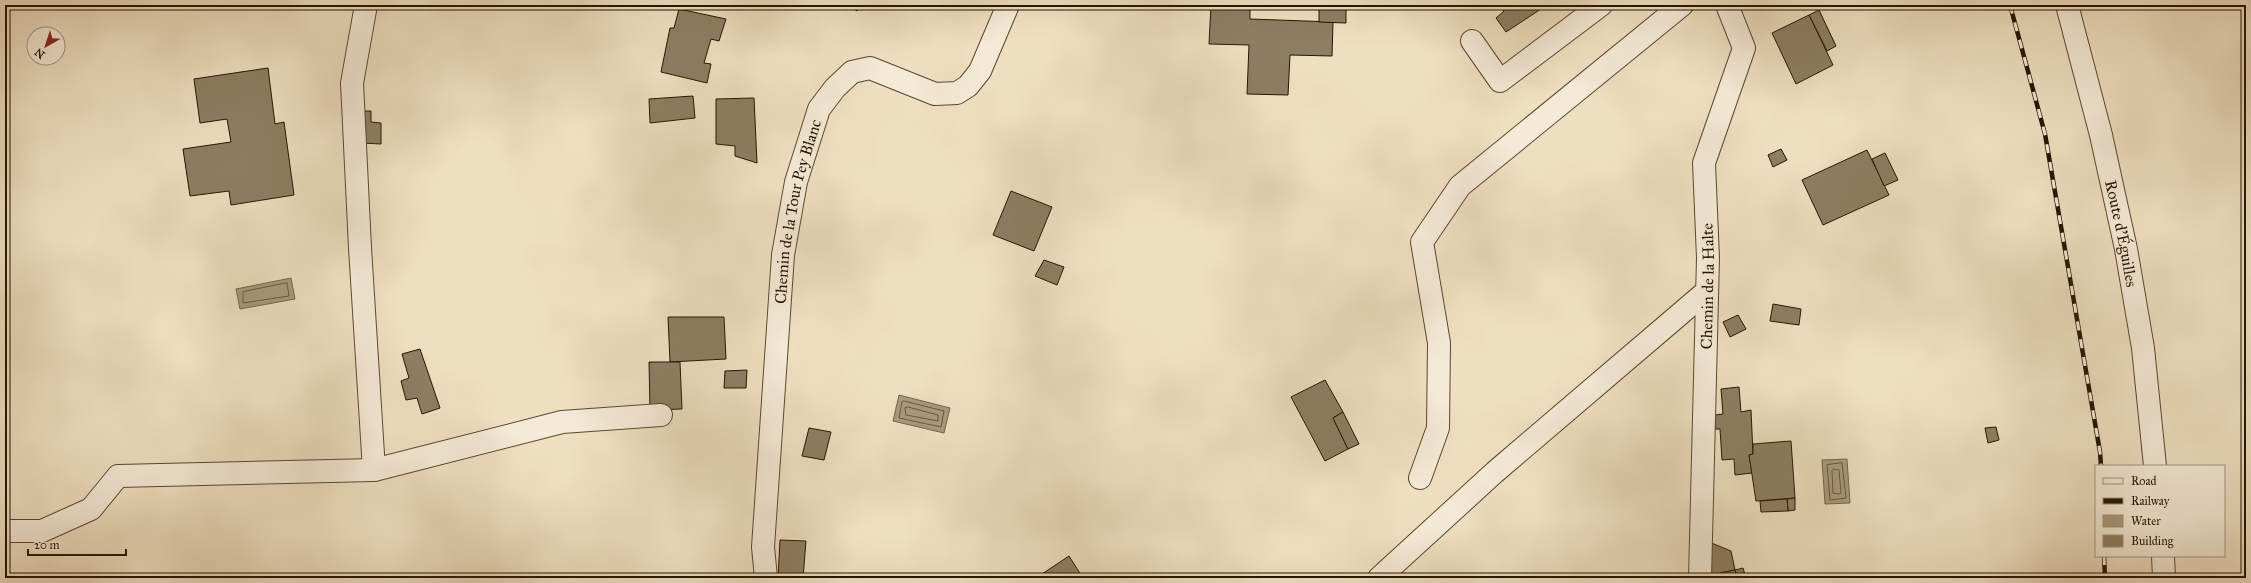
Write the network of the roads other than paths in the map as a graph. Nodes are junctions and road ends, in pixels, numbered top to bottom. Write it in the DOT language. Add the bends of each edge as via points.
graph roads {
  1 [pos="366,5"];
  2 [pos="1008,5"];
  3 [pos="1601,5"];
  4 [pos="1682,5"];
  5 [pos="1727,5"];
  6 [pos="2067,5"];
  7 [pos="1472,41"];
  8 [pos="1707,291"];
  9 [pos="661,415"];
  10 [pos="2155,465"];
  11 [pos="374,470"];
  12 [pos="1420,478"];
  13 [pos="5,531"];
  14 [pos="2163,557"];
  15 [pos="766,578"];
  16 [pos="1379,578"];
  17 [pos="1700,578"];
  18 [pos="2164,578"];
  1 -- 11 [label="street" via="352,83"];
  2 -- 15 [label="street, Chemin de la Tour Pey Blanc" via="980,70 968,86 958,93 935,94 870,68 852,72 835,88 819,109 796,182 783,255 763,547"];
  3 -- 7 [label="street" via="1500,81"];
  4 -- 12 [label="street" via="1460,186 1422,242 1439,343 1438,428"];
  5 -- 8 [label="street, Chemin de la Halte" via="1744,48 1704,163"];
  6 -- 10 [label="street, Route d'Éguilles" via="2102,135 2126,249 2143,348"];
  8 -- 16 [label="street" via="1495,472"];
  8 -- 17 [label="street, Chemin de la Halte"];
  9 -- 11 [label="street" via="562,422"];
  11 -- 13 [label="street" via="118,476 92,509 42,531"];
  14 -- 18 [label="street"];
}
